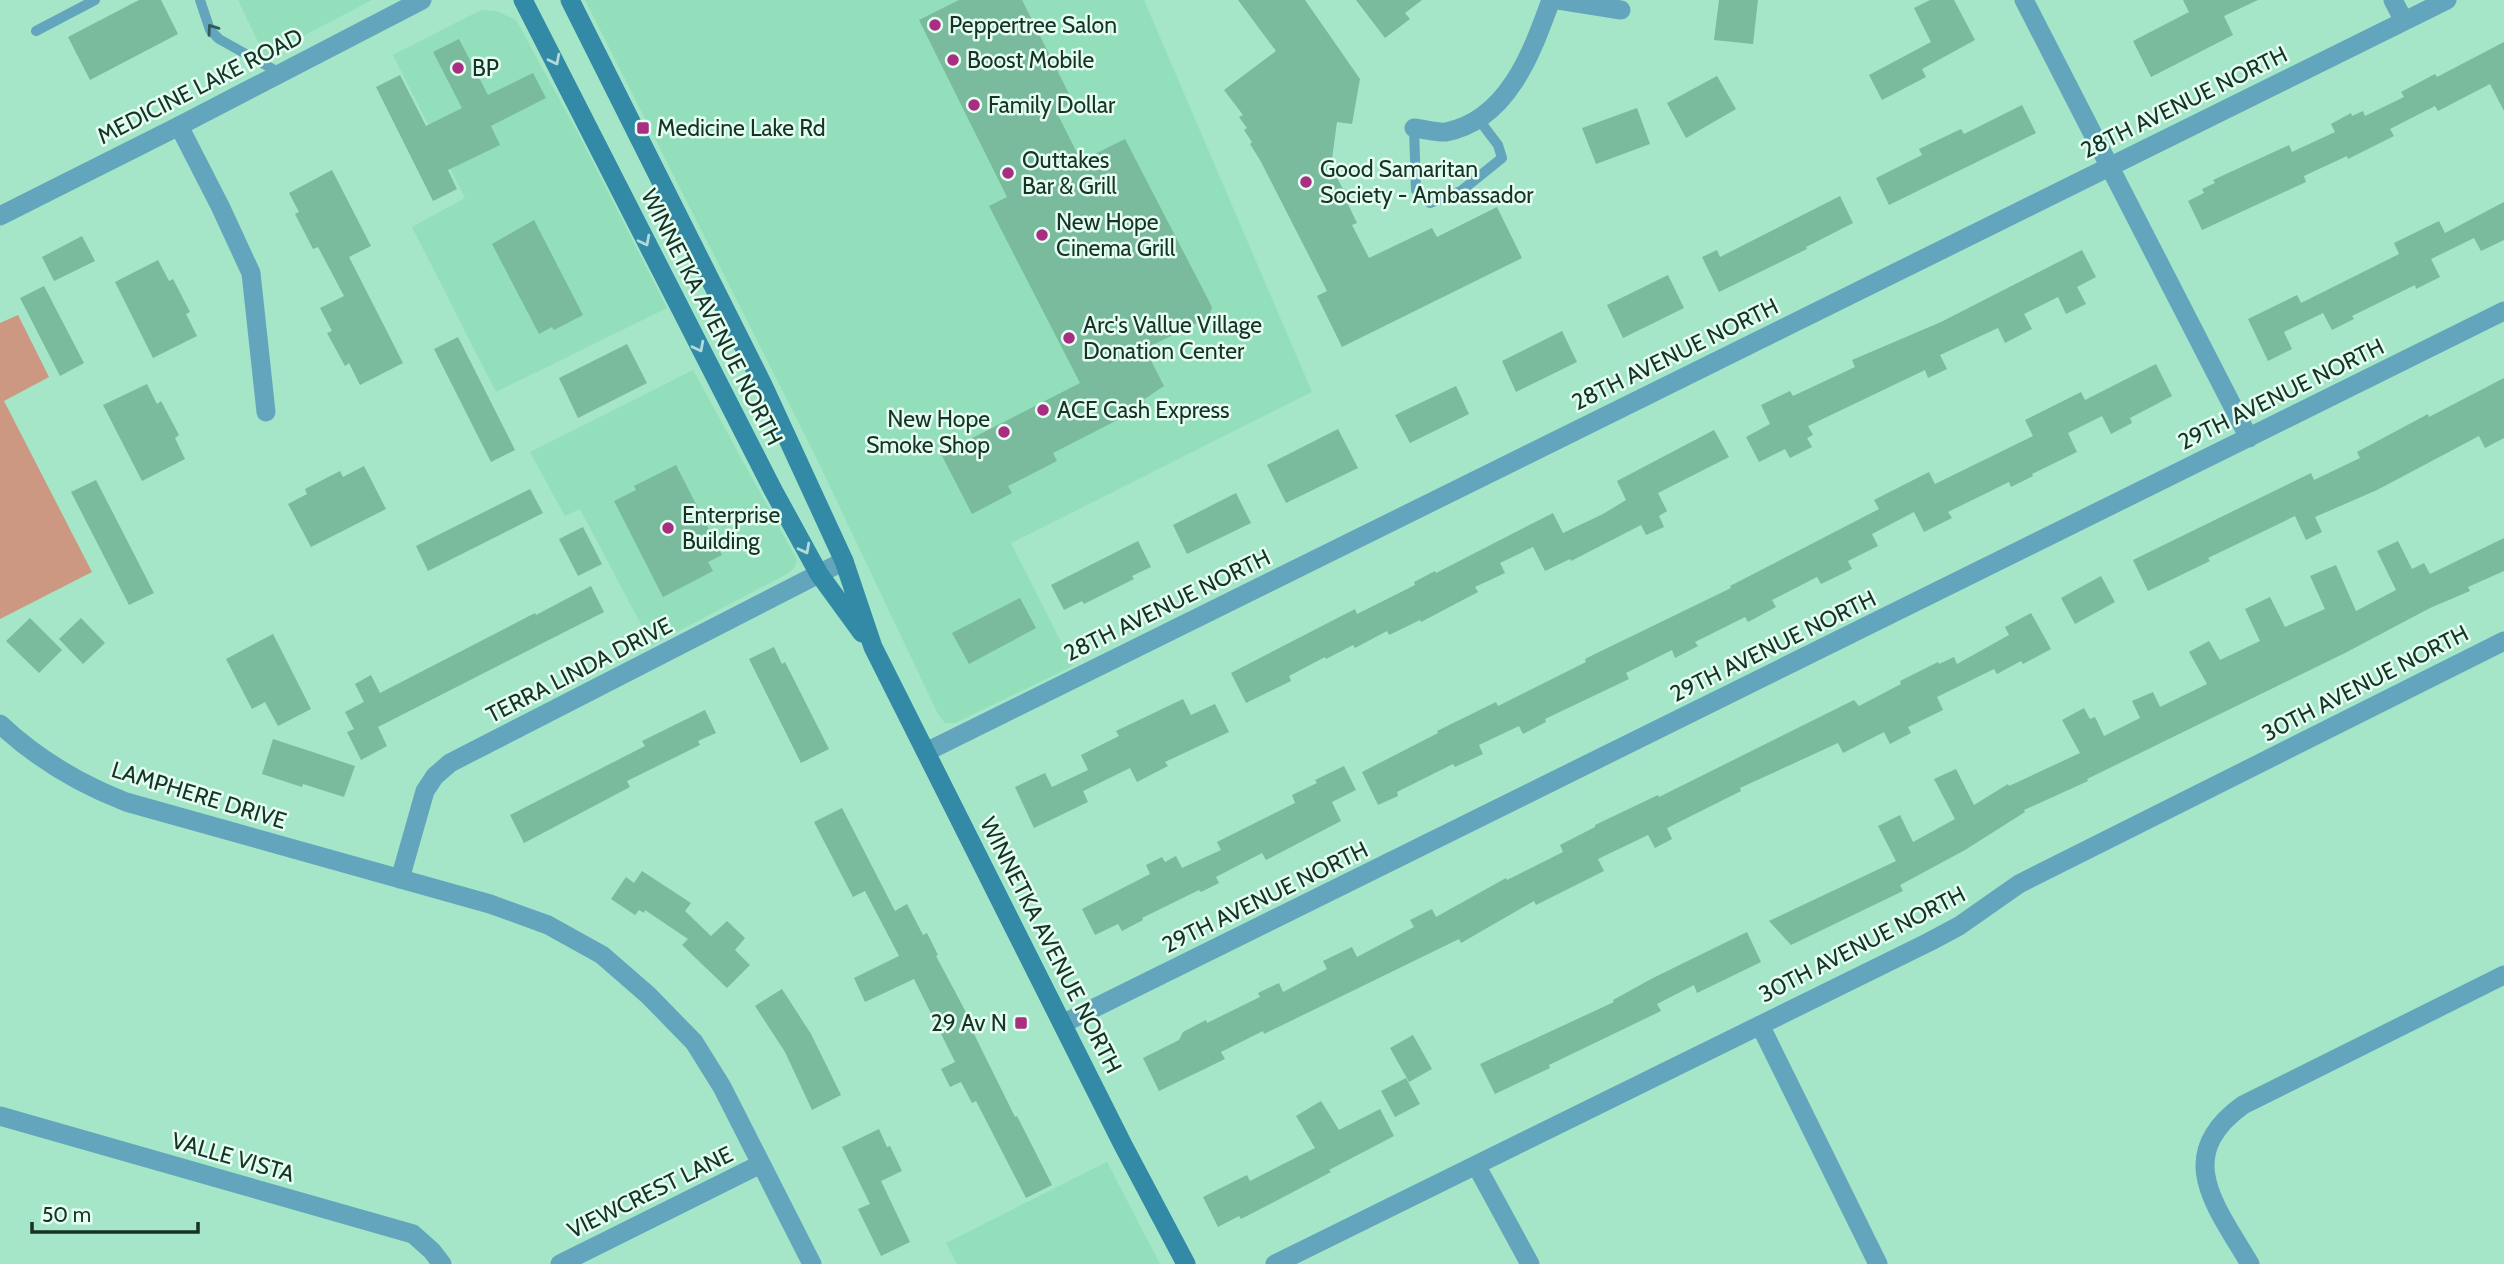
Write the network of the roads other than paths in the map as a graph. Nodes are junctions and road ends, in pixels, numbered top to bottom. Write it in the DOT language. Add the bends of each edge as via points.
graph roads {
  1 [pos="95,0"];
  2 [pos="200,0"];
  3 [pos="422,0"];
  4 [pos="523,0"];
  5 [pos="570,0"];
  6 [pos="1551,0"];
  7 [pos="1559,0"];
  8 [pos="2025,0"];
  9 [pos="2393,0"];
  10 [pos="2447,0"];
  11 [pos="1621,10"];
  12 [pos="2404,21"];
  13 [pos="36,31"];
  14 [pos="280,72"];
  15 [pos="1479,120"];
  16 [pos="179,126"];
  17 [pos="1414,128"];
  18 [pos="2108,167"];
  19 [pos="0,216"];
  20 [pos="2504,311"];
  21 [pos="266,412"];
  22 [pos="2249,438"];
  23 [pos="844,561"];
  24 [pos="819,574"];
  25 [pos="2504,641"];
  26 [pos="873,648"];
  27 [pos="0,724"];
  28 [pos="926,752"];
  29 [pos="400,879"];
  30 [pos="2504,975"];
  31 [pos="1064,1023"];
  32 [pos="1760,1025"];
  33 [pos="0,1116"];
  34 [pos="761,1164"];
  35 [pos="1476,1165"];
  36 [pos="442,1264"];
  37 [pos="560,1264"];
  38 [pos="812,1264"];
  39 [pos="1186,1264"];
  40 [pos="1275,1264"];
  41 [pos="1530,1264"];
  42 [pos="1878,1264"];
  43 [pos="2250,1264"];
  1 -- 13 [label="lane"];
  14 -- 2 [label="lane, one-way" via="219,39 210,30"];
  3 -- 14 [label="street, MEDICINE LAKE ROAD"];
  4 -- 24 [label="main road, WINNETKA AVENUE NORTH, one-way"];
  5 -- 23 [label="main road, WINNETKA AVENUE NORTH" via="762,383"];
  6 -- 15 [label="street" via="1515,80"];
  7 -- 11 [label="street"];
  8 -- 18 [label="street"];
  9 -- 12 [label="street"];
  10 -- 12 [label="street, 28TH AVENUE NORTH"];
  12 -- 18 [label="street, 28TH AVENUE NORTH"];
  14 -- 16 [label="street, MEDICINE LAKE ROAD"];
  15 -- 17 [label="street" via="1444,132"];
  15 -- 17 [label="lane" via="1502,158 1461,191 1430,203 1416,190"];
  16 -- 19 [label="street, MEDICINE LAKE ROAD"];
  16 -- 21 [label="street" via="251,273"];
  18 -- 22 [label="street"];
  18 -- 28 [label="street, 28TH AVENUE NORTH"];
  20 -- 22 [label="street, 29TH AVENUE NORTH"];
  22 -- 31 [label="street, 29TH AVENUE NORTH"];
  23 -- 24 [label="street, TERRA LINDA DRIVE"];
  23 -- 26 [label="main road, WINNETKA AVENUE NORTH"];
  24 -- 26 [label="main road, WINNETKA AVENUE NORTH"];
  24 -- 29 [label="street, TERRA LINDA DRIVE" via="450,763 425,791"];
  25 -- 32 [label="street, 30TH AVENUE NORTH" via="2019,884 1959,926"];
  26 -- 28 [label="main road, WINNETKA AVENUE NORTH"];
  27 -- 29 [label="street, LAMPHERE DRIVE" via="55,768 126,802"];
  28 -- 31 [label="main road, WINNETKA AVENUE NORTH"];
  29 -- 34 [label="street, LAMPHERE DRIVE" via="548,925 602,956 649,995 694,1042"];
  30 -- 43 [label="street" via="2225,1118 2210,1137 2204,1157 2206,1178 2212,1200"];
  31 -- 39 [label="main road, WINNETKA AVENUE NORTH"];
  32 -- 35 [label="street, 30TH AVENUE NORTH"];
  32 -- 42 [label="street"];
  33 -- 36 [label="street, VALLE VISTA" via="412,1234"];
  34 -- 37 [label="street, VIEWCREST LANE"];
  34 -- 38 [label="street, LAMPHERE DRIVE"];
  35 -- 40 [label="street, 30TH AVENUE NORTH"];
  35 -- 41 [label="street"];
}
